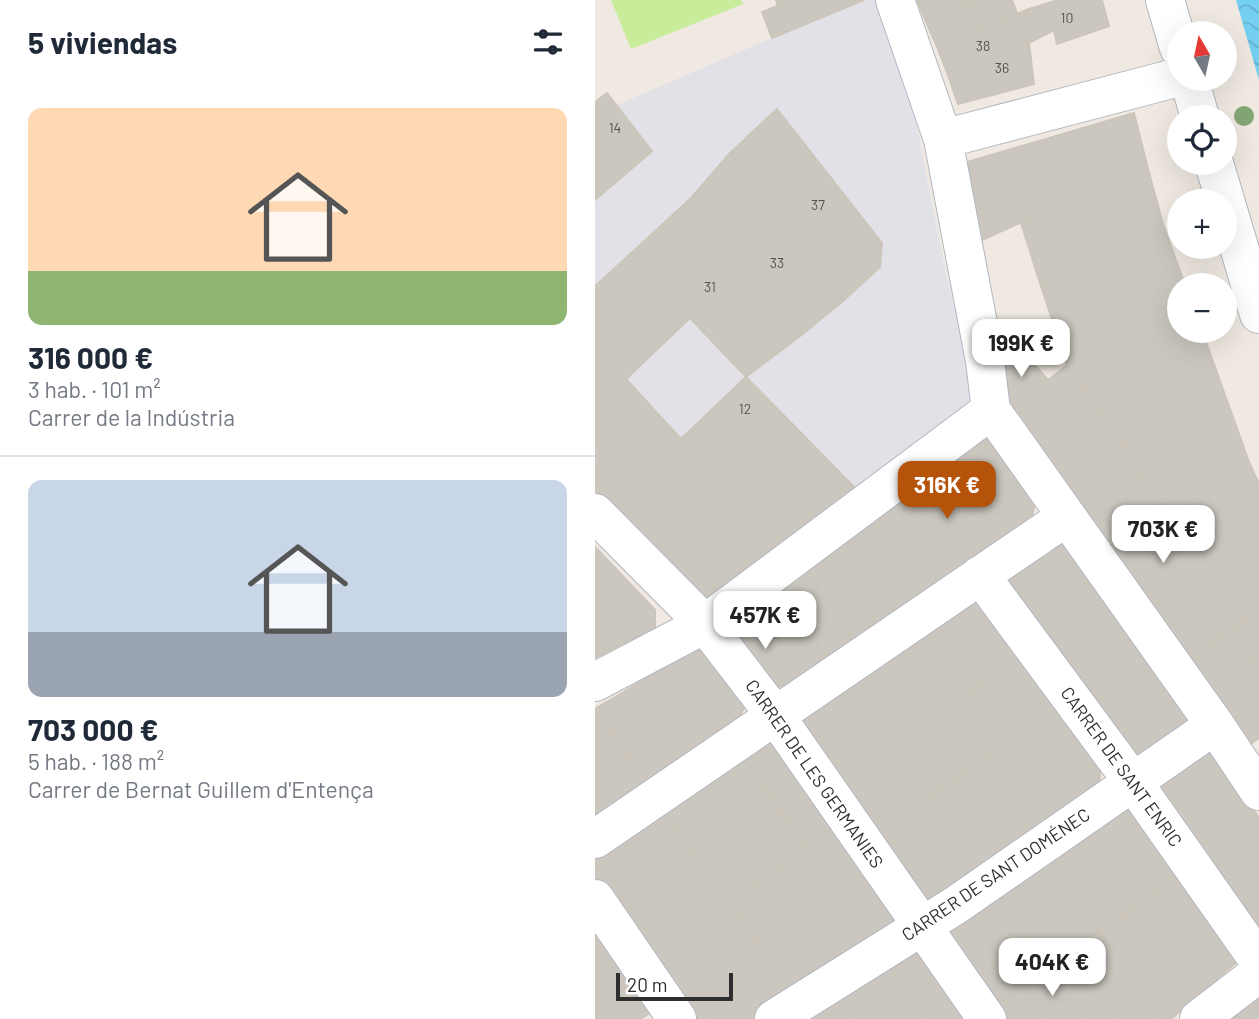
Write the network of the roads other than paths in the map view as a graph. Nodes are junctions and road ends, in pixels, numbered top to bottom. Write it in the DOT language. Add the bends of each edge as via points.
graph roads {
  1 [pos="895,0"];
  2 [pos="1165,0"];
  3 [pos="1171,21"];
  4 [pos="1167,80"];
  5 [pos="943,139"];
  6 [pos="1218,175"];
  7 [pos="1259,314"];
  8 [pos="991,410"];
  9 [pos="595,513"];
  10 [pos="1066,517"];
  11 [pos="980,575"];
  12 [pos="705,624"];
  13 [pos="595,682"];
  14 [pos="775,715"];
  15 [pos="1215,725"];
  16 [pos="1133,782"];
  17 [pos="1259,791"];
  18 [pos="595,839"];
  19 [pos="595,899"];
  20 [pos="921,925"];
  21 [pos="1259,961"];
  22 [pos="1259,973"];
  23 [pos="677,1019"];
  24 [pos="774,1019"];
  25 [pos="987,1019"];
  26 [pos="1199,1019"];
  1 -- 5 [label="street"];
  2 -- 3 [label="street"];
  4 -- 5 [label="street"];
  5 -- 8 [label="street"];
  6 -- 7 [label="street"];
  8 -- 10 [label="street"];
  8 -- 12 [label="street"];
  9 -- 12 [label="street, CARRER DE LES GERMANIES"];
  10 -- 11 [label="street"];
  10 -- 15 [label="street"];
  11 -- 14 [label="street"];
  11 -- 16 [label="street, CARRER DE SANT ENRIC"];
  12 -- 13 [label="street"];
  12 -- 14 [label="street, CARRER DE LES GERMANIES"];
  14 -- 18 [label="street"];
  14 -- 20 [label="street, CARRER DE LES GERMANIES"];
  15 -- 16 [label="street, CARRER DE SANT DOMÉNEC"];
  15 -- 17 [label="street"];
  16 -- 20 [label="street, CARRER DE SANT DOMÉNEC"];
  16 -- 21 [label="street, CARRER DE SANT ENRIC"];
  19 -- 23 [label="street"];
  20 -- 24 [label="street, CARRER DE SANT DOMÉNEC"];
  20 -- 25 [label="street, CARRER DE LES GERMANIES"];
  22 -- 26 [label="street"];
}
